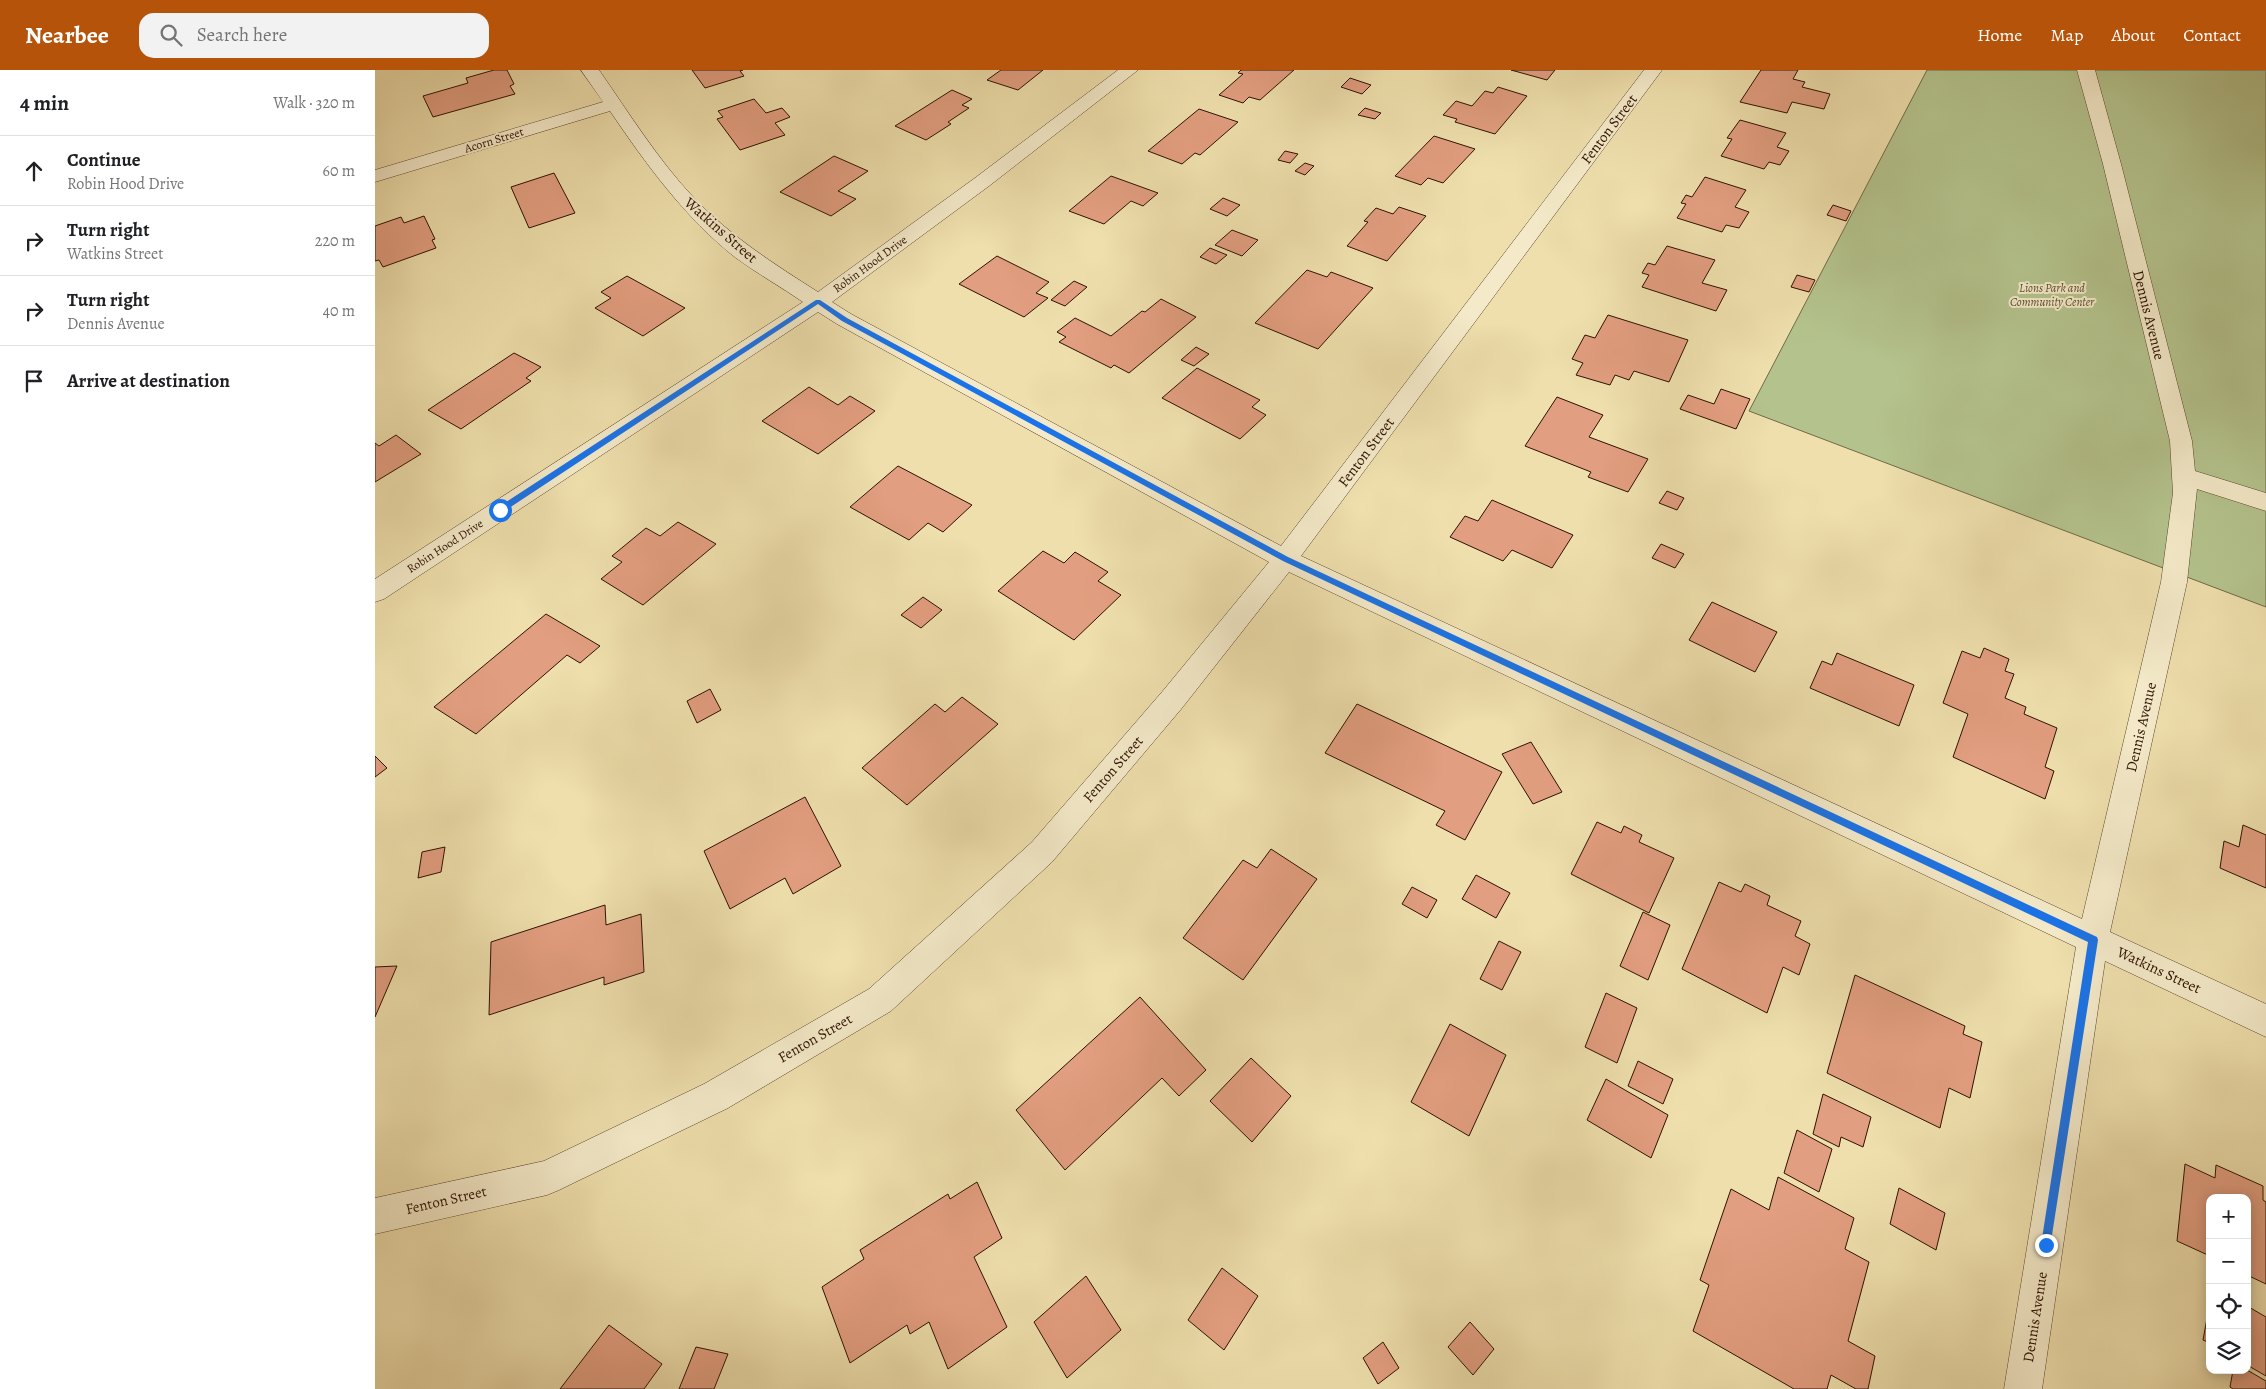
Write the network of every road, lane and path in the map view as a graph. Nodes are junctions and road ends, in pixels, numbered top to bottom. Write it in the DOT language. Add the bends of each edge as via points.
graph roads {
  1 [pos="590,70"];
  2 [pos="1129,70"];
  3 [pos="1653,70"];
  4 [pos="2086,70"];
  5 [pos="614,104"];
  6 [pos="375,176"];
  7 [pos="818,302"];
  8 [pos="2184,476"];
  9 [pos="2266,502"];
  10 [pos="1285,559"];
  11 [pos="375,592"];
  12 [pos="2093,940"];
  13 [pos="2266,1021"];
  14 [pos="375,1216"];
  15 [pos="2023,1389"];
  1 -- 5 [label="street, Watkins Street"];
  2 -- 7 [label="street, Robin Hood Drive"];
  3 -- 10 [label="street, Fenton Street"];
  4 -- 8 [label="street, Dennis Avenue" via="2181,441"];
  5 -- 6 [label="street, Acorn Street"];
  5 -- 7 [label="street, Watkins Street" via="687,202 743,253"];
  7 -- 10 [label="street, Watkins Street"];
  7 -- 11 [label="street, Robin Hood Drive"];
  8 -- 9 [label="street"];
  8 -- 12 [label="street, Dennis Avenue" via="2185,493 2174,582"];
  10 -- 12 [label="street, Watkins Street"];
  10 -- 14 [label="street, Fenton Street" via="1172,700 1042,852 880,1000 715,1096 547,1178"];
  12 -- 13 [label="street, Watkins Street"];
  12 -- 15 [label="street, Dennis Avenue"];
}
